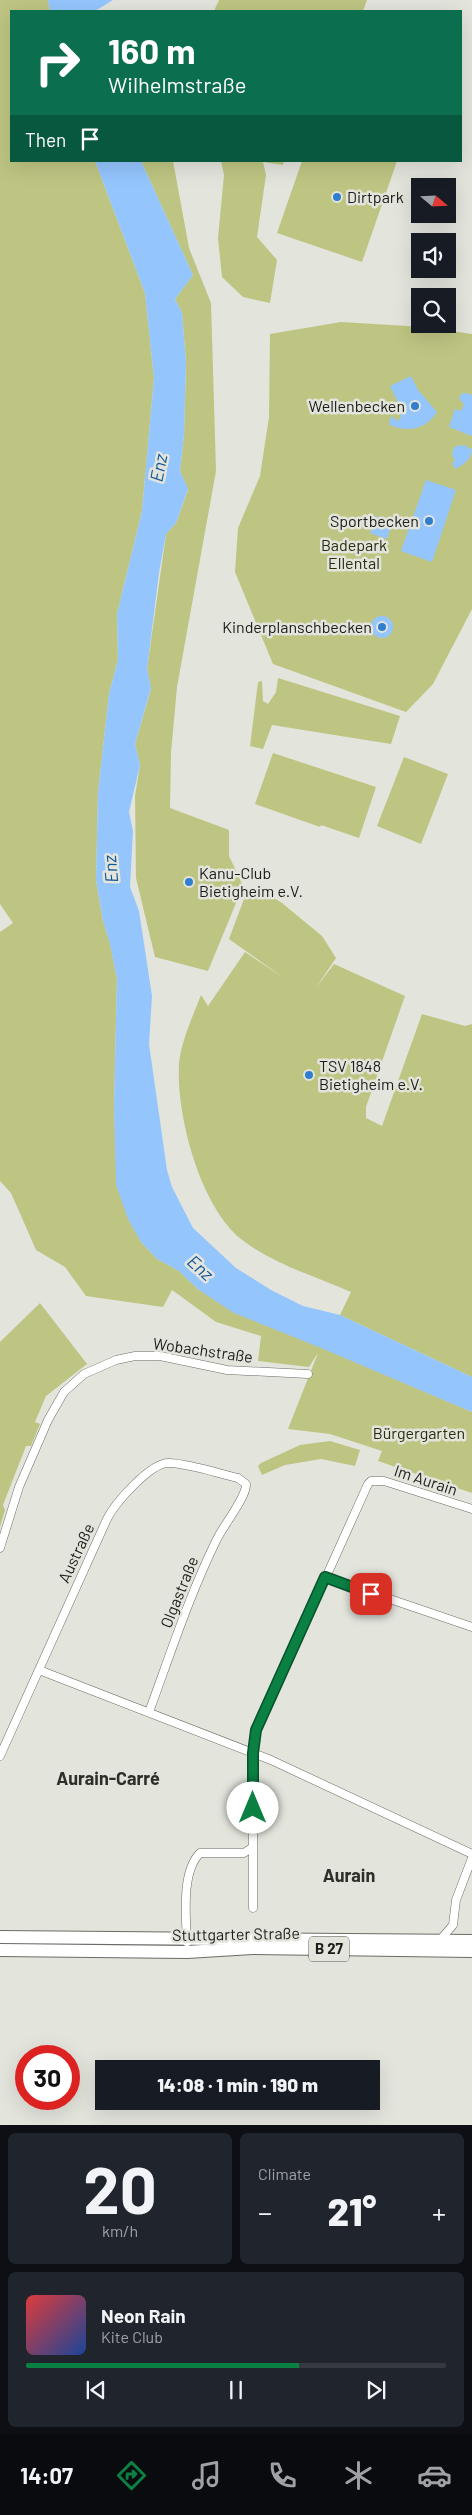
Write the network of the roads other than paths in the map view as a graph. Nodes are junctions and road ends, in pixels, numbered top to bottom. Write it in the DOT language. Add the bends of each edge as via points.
graph roads {
  1 [pos="308,1374"];
  2 [pos="246,1488"];
  3 [pos="472,1509"];
  4 [pos="0,1548"];
  5 [pos="325,1577"];
  6 [pos="472,1627"];
  7 [pos="39,1670"];
  8 [pos="148,1712"];
  9 [pos="253,1753"];
  10 [pos="0,1756"];
  11 [pos="253,1847"];
  12 [pos="472,1854"];
  13 [pos="472,1858"];
  14 [pos="253,1908"];
  15 [pos="0,1937"];
  16 [pos="186,1938"];
  17 [pos="440,1940"];
  18 [pos="472,1941"];
  19 [pos="0,1950"];
  20 [pos="472,1951"];
  21 [pos="187,1952"];
  1 -- 4 [label="street, Wobachstraße" via="227,1370 160,1356 116,1360 84,1374 64,1392 48,1420 19,1487"];
  2 -- 7 [label="street, Austraße" via="244,1481 238,1478 168,1462 155,1468 121,1496 107,1519"];
  2 -- 8 [label="street, Olgastraße" via="203,1568"];
  3 -- 5 [label="street, Im Aurain" via="384,1481 371,1481"];
  5 -- 6 [label="street"];
  5 -- 9 [label="street" via="256,1730"];
  7 -- 8 [label="street"];
  7 -- 10 [label="street, Austraße"];
  8 -- 9 [label="street"];
  9 -- 11 [label="street"];
  9 -- 12 [label="street"];
  11 -- 14 [label="street"];
  11 -- 16 [label="street" via="244,1853 200,1853 194,1859 188,1877"];
  13 -- 17 [label="street" via="456,1900 453,1925"];
  15 -- 16 [label="main road, Stuttgarter Straße / B 27"];
  16 -- 17 [label="main road, Stuttgarter Straße / B 27"];
  16 -- 21 [label="street"];
  17 -- 18 [label="main road, Stuttgarter Straße / B 27"];
  19 -- 21 [label="main road, Stuttgarter Straße / B 27"];
  20 -- 21 [label="main road, Stuttgarter Straße / B 27" via="252,1948"];
}
